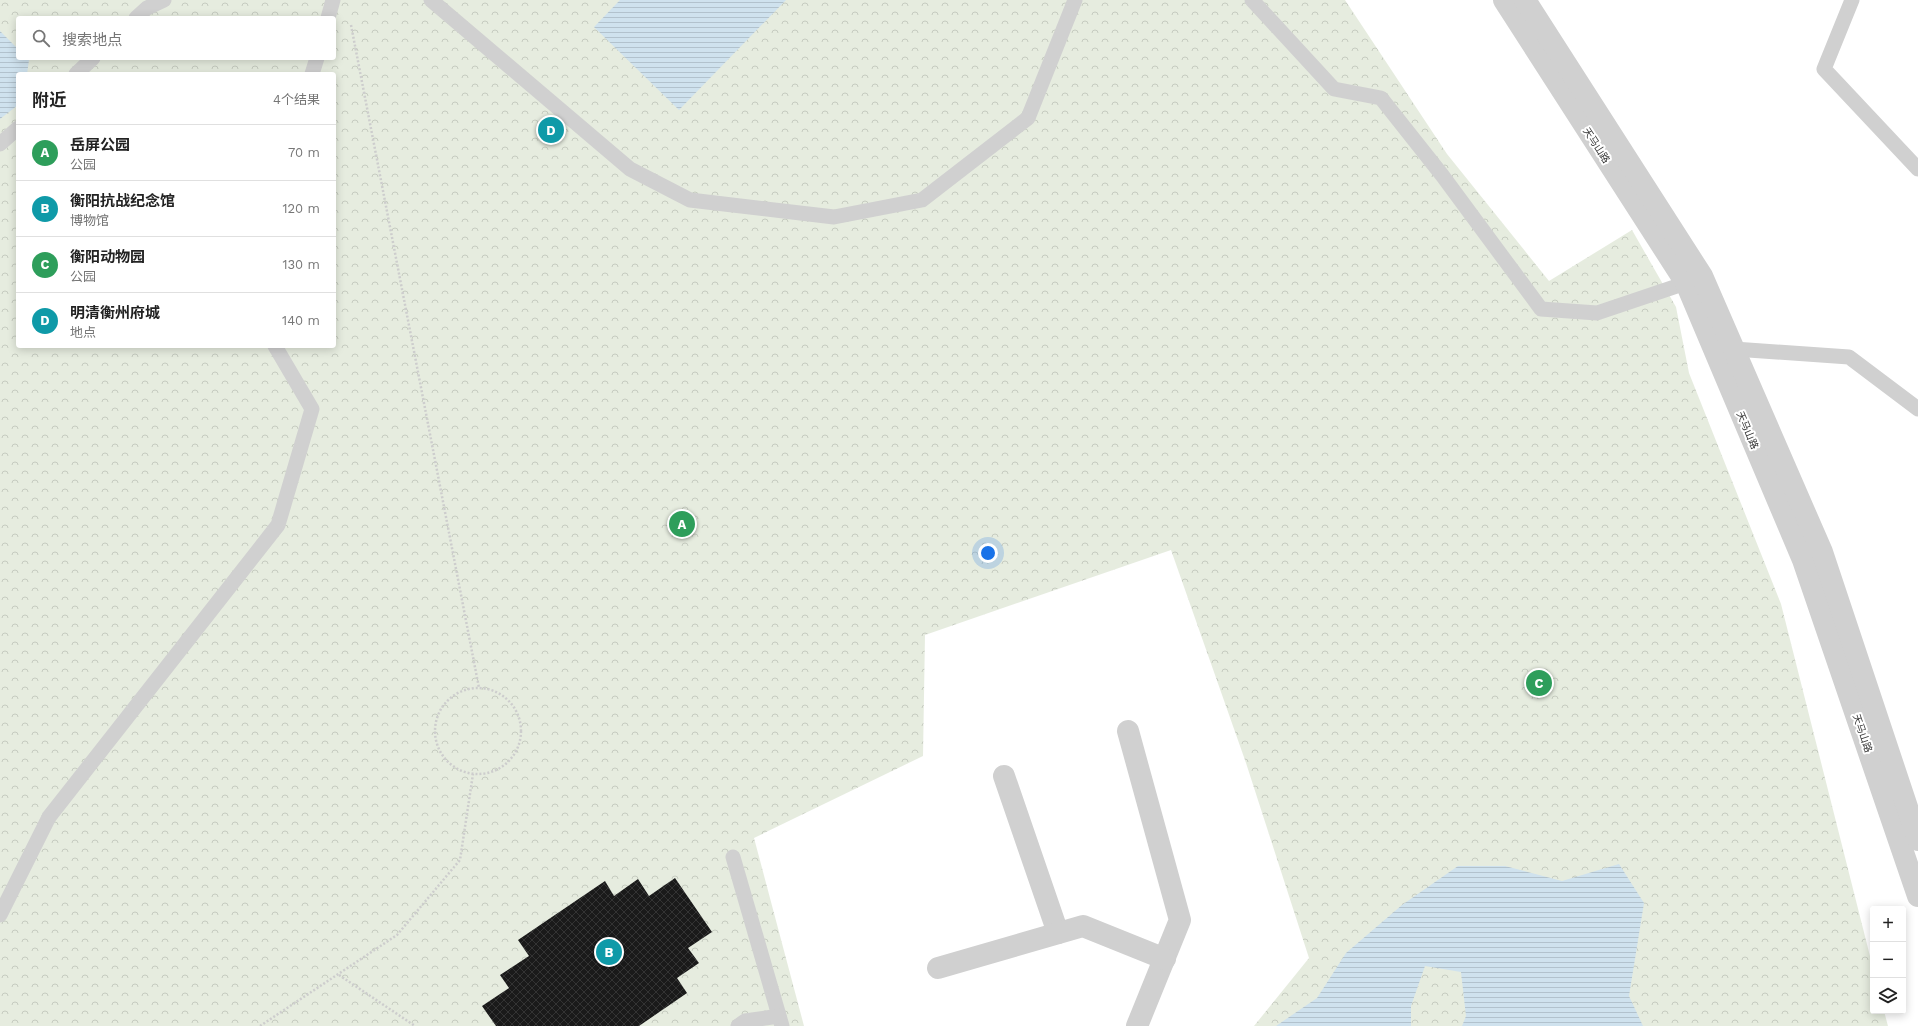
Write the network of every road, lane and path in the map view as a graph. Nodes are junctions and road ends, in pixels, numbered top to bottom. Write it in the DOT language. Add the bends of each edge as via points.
graph roads {
  1 [pos="164,0"];
  2 [pos="333,0"];
  3 [pos="431,0"];
  4 [pos="1075,0"];
  5 [pos="1252,0"];
  6 [pos="1504,0"];
  7 [pos="1525,0"];
  8 [pos="1852,0"];
  9 [pos="138,16"];
  10 [pos="329,16"];
  11 [pos="351,24"];
  12 [pos="91,60"];
  13 [pos="316,60"];
  14 [pos="78,72"];
  15 [pos="313,72"];
  16 [pos="16,130"];
  17 [pos="0,144"];
  18 [pos="1918,169"];
  19 [pos="1686,283"];
  20 [pos="276,348"];
  21 [pos="1734,349"];
  22 [pos="1918,409"];
  23 [pos="479,688"];
  24 [pos="1128,731"];
  25 [pos="473,774"];
  26 [pos="1004,776"];
  27 [pos="1918,840"];
  28 [pos="733,857"];
  29 [pos="1918,896"];
  30 [pos="0,915"];
  31 [pos="1058,933"];
  32 [pos="1164,959"];
  33 [pos="938,968"];
  34 [pos="339,975"];
  35 [pos="780,1021"];
  36 [pos="260,1026"];
  37 [pos="415,1026"];
  38 [pos="738,1026"];
  39 [pos="1137,1026"];
  1 -- 9 [label="lane" via="147,8"];
  2 -- 10 [label="lane"];
  3 -- 4 [label="lane" via="630,169 690,200 834,217 922,200 1028,118"];
  5 -- 19 [label="lane" via="1334,89 1381,98 1442,175 1541,309 1597,314"];
  6 -- 19 [label="street, 天马山路"];
  7 -- 21 [label="street, 天马山路" via="1702,276"];
  8 -- 18 [label="lane" via="1824,69"];
  11 -- 23 [label="path"];
  12 -- 14 [label="lane"];
  13 -- 15 [label="lane"];
  16 -- 17 [label="lane"];
  19 -- 29 [label="street, 天马山路" via="1803,560"];
  20 -- 30 [label="lane" via="312,409 278,525 49,817"];
  21 -- 22 [label="lane" via="1849,357"];
  21 -- 27 [label="street, 天马山路" via="1822,552"];
  23 -- 25 [label="path" via="464,690 452,697 442,708 436,721 439,750 448,762 460,770"];
  23 -- 25 [label="path" via="493,690 505,697 520,720 521,734 518,748 511,760 500,769 487,774"];
  24 -- 32 [label="street" via="1180,920"];
  25 -- 34 [label="path" via="460,860 397,935"];
  26 -- 31 [label="street"];
  28 -- 35 [label="lane"];
  31 -- 32 [label="street" via="1083,926"];
  31 -- 33 [label="street"];
  32 -- 39 [label="street"];
  34 -- 36 [label="path"];
  34 -- 37 [label="path"];
  35 -- 38 [label="lane" via="745,1021"];
}
